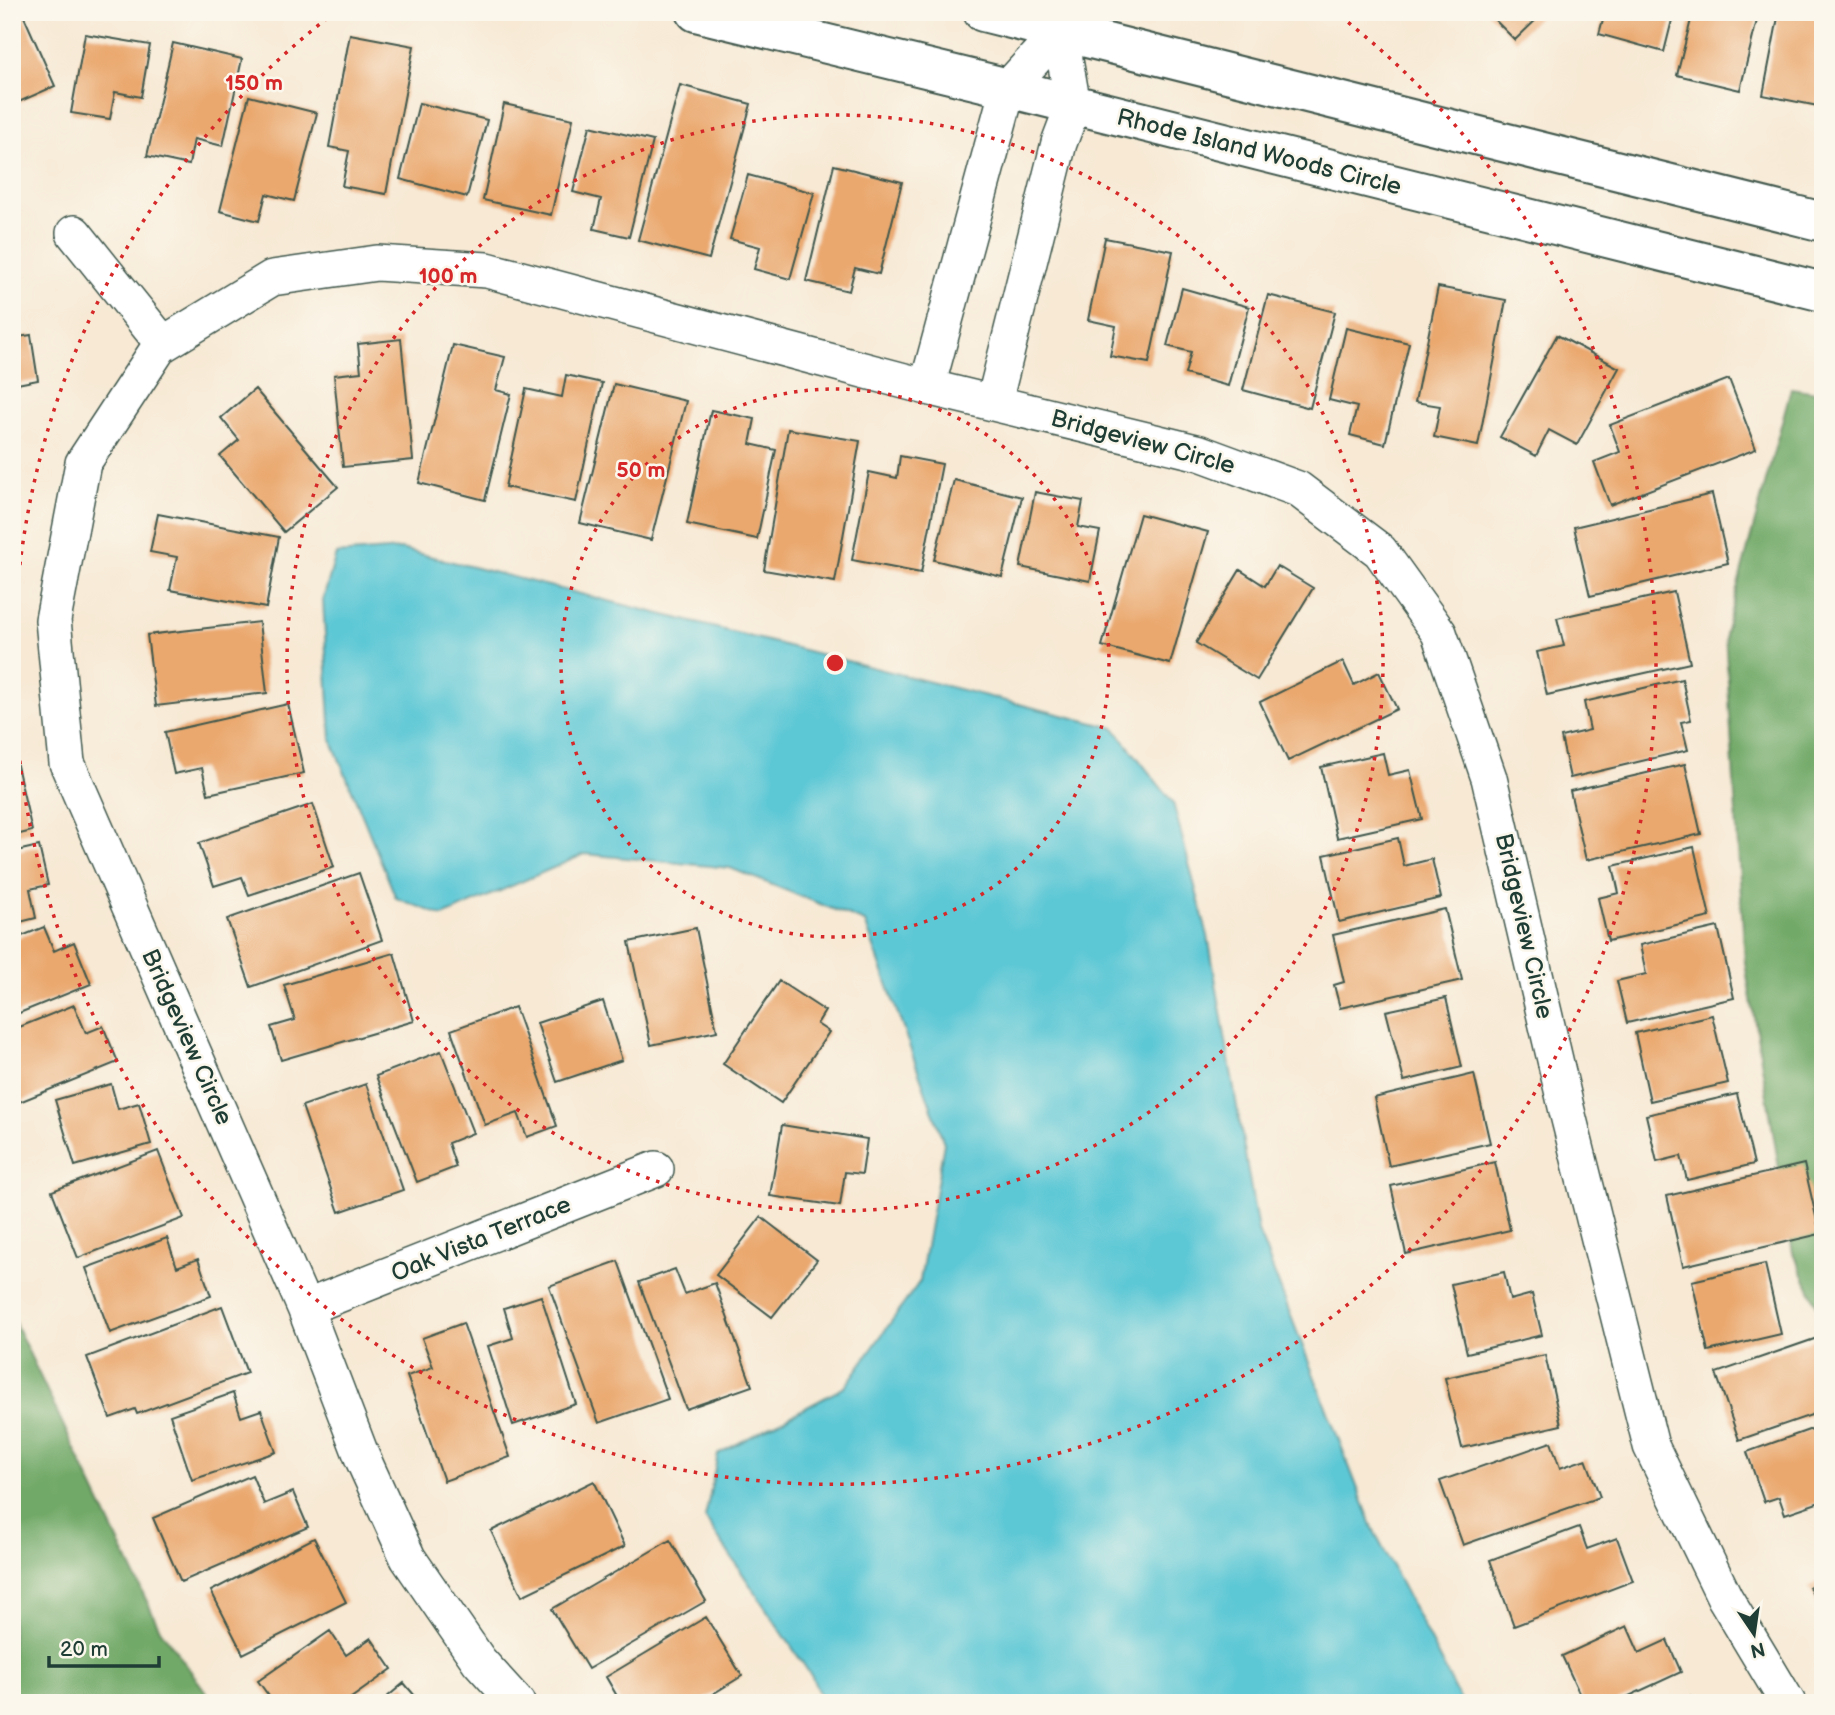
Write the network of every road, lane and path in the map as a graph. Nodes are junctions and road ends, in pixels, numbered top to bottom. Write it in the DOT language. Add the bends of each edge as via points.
graph roads {
  1 [pos="696,12"];
  2 [pos="984,12"];
  3 [pos="1060,32"];
  4 [pos="1008,88"];
  5 [pos="1073,106"];
  6 [pos="1823,222"];
  7 [pos="74,233"];
  8 [pos="1823,292"];
  9 [pos="163,344"];
  10 [pos="927,387"];
  11 [pos="994,402"];
  12 [pos="656,1169"];
  13 [pos="306,1308"];
  14 [pos="517,1703"];
  15 [pos="1788,1703"];
  1 -- 4 [label="street, Rhode Island Woods Circle"];
  2 -- 3 [label="street"];
  3 -- 4 [label="street"];
  3 -- 5 [label="street"];
  3 -- 6 [label="street"];
  4 -- 5 [label="street, Rhode Island Woods Circle"];
  4 -- 10 [label="street"];
  5 -- 8 [label="street, Rhode Island Woods Circle"];
  5 -- 11 [label="street" via="1059,143"];
  7 -- 9 [label="street"];
  9 -- 10 [label="street, Bridgeview Circle" via="272,278 377,263 487,270"];
  9 -- 13 [label="street, Bridgeview Circle" via="83,463 53,620 67,763"];
  10 -- 11 [label="street, Bridgeview Circle"];
  11 -- 15 [label="street, Bridgeview Circle" via="1200,453 1297,489 1380,551 1439,633 1489,778 1651,1446 1725,1598"];
  12 -- 13 [label="street, Oak Vista Terrace"];
  13 -- 14 [label="street, Bridgeview Circle" via="362,1457 408,1558 480,1661"];
}
